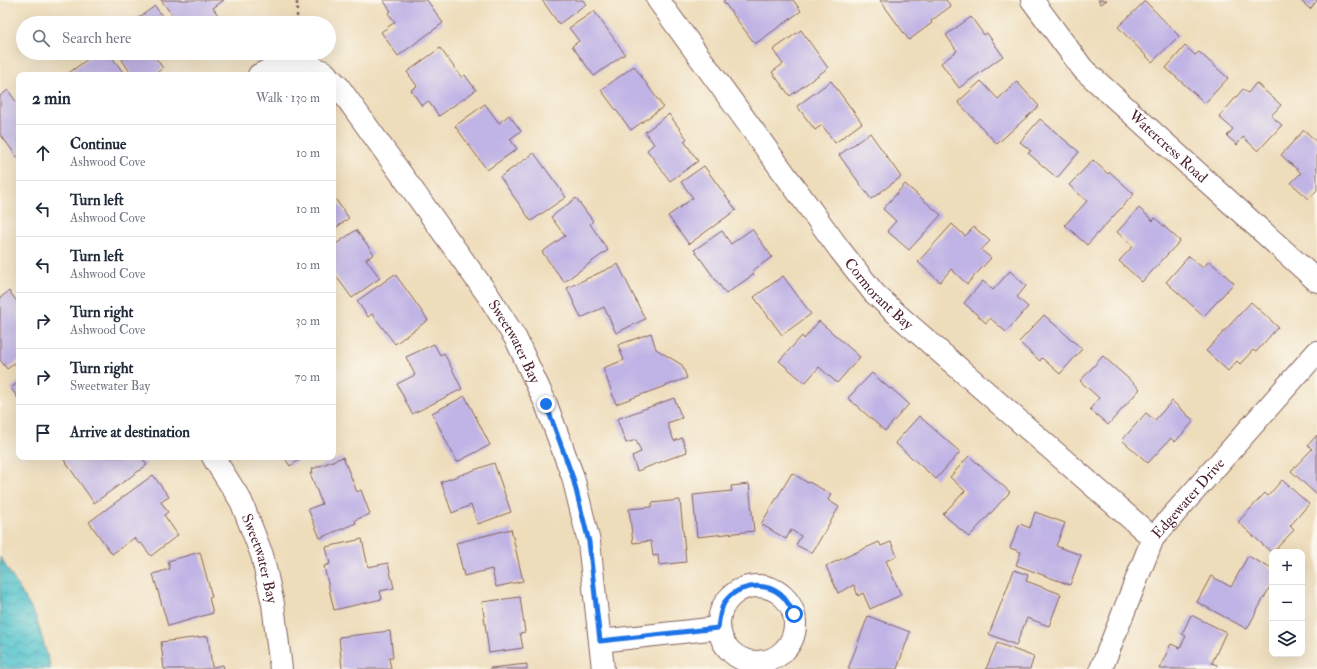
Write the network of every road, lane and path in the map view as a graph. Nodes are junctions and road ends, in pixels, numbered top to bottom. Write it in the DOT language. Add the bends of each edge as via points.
graph roads {
  1 [pos="297,0"];
  2 [pos="658,0"];
  3 [pos="1032,0"];
  4 [pos="297,16"];
  5 [pos="265,72"];
  6 [pos="324,72"];
  7 [pos="336,84"];
  8 [pos="1317,280"];
  9 [pos="1317,352"];
  10 [pos="215,460"];
  11 [pos="1153,538"];
  12 [pos="718,628"];
  13 [pos="600,641"];
  14 [pos="281,669"];
  15 [pos="604,669"];
  16 [pos="1101,669"];
  1 -- 4 [label="path"];
  2 -- 11 [label="street, Cormorant Bay" via="874,293"];
  3 -- 8 [label="street, Watercress Road" via="1083,69"];
  5 -- 6 [label="street" via="282,64 300,62"];
  7 -- 13 [label="street, Sweetwater Bay" via="488,295 516,339 546,404 573,478 589,542"];
  9 -- 11 [label="street, Edgewater Drive"];
  10 -- 14 [label="street, Sweetwater Bay" via="241,501 262,555 273,604"];
  11 -- 16 [label="street, Edgewater Drive"];
  12 -- 13 [label="street"];
  13 -- 15 [label="street, Sweetwater Bay"];
}
